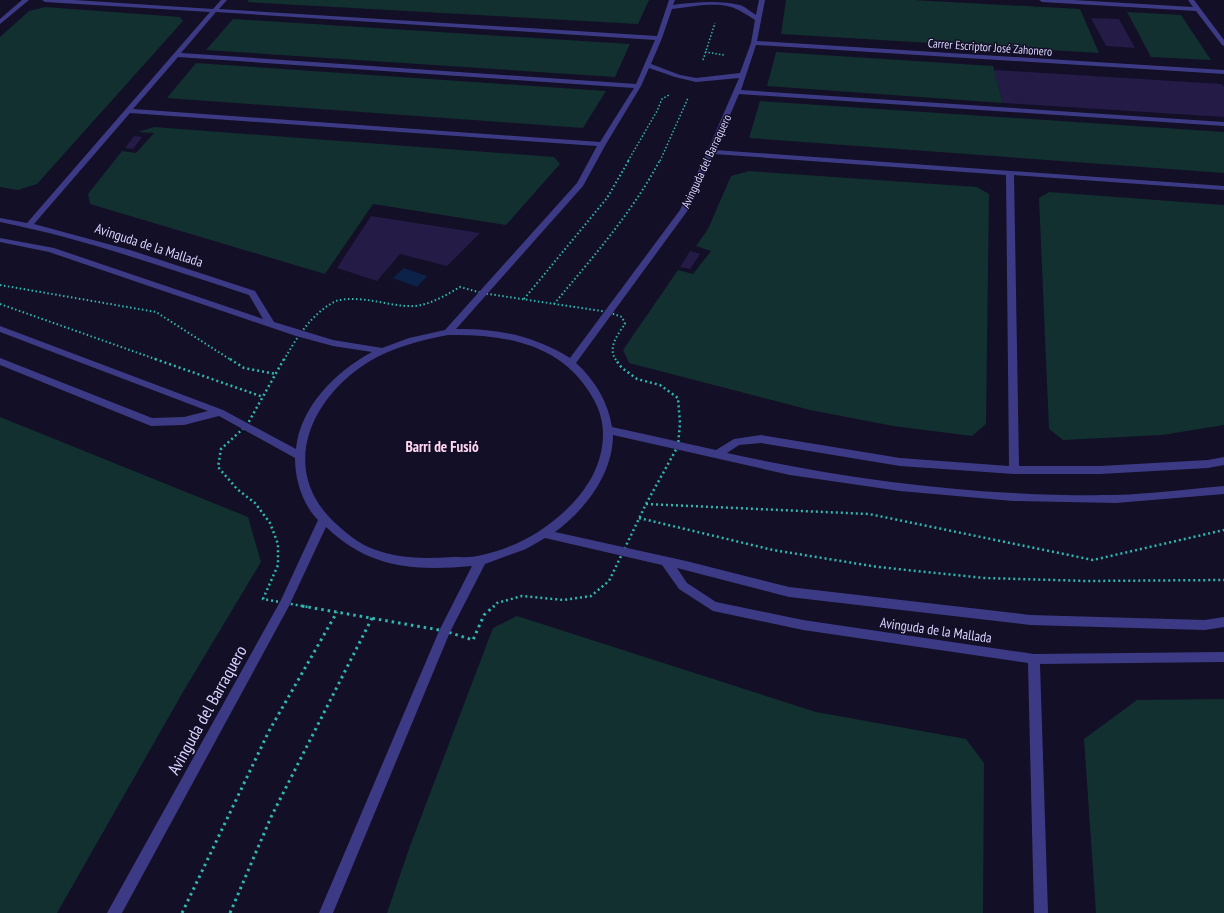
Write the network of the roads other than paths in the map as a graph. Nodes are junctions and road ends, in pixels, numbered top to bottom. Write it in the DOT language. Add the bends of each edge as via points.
graph roads {
  1 [pos="26,0"];
  2 [pos="46,0"];
  3 [pos="224,0"];
  4 [pos="762,0"];
  5 [pos="1042,0"];
  6 [pos="1191,0"];
  7 [pos="670,4"];
  8 [pos="1198,9"];
  9 [pos="216,10"];
  10 [pos="758,19"];
  11 [pos="0,22"];
  12 [pos="659,38"];
  13 [pos="754,43"];
  14 [pos="1224,44"];
  15 [pos="176,55"];
  16 [pos="647,65"];
  17 [pos="1224,72"];
  18 [pos="743,75"];
  19 [pos="638,86"];
  20 [pos="737,92"];
  21 [pos="128,110"];
  22 [pos="1224,124"];
  23 [pos="602,144"];
  24 [pos="711,152"];
  25 [pos="1010,173"];
  26 [pos="1224,188"];
  27 [pos="0,220"];
  28 [pos="29,225"];
  29 [pos="0,240"];
  30 [pos="271,325"];
  31 [pos="0,329"];
  32 [pos="448,332"];
  33 [pos="382,350"];
  34 [pos="0,362"];
  35 [pos="571,363"];
  36 [pos="220,412"];
  37 [pos="608,430"];
  38 [pos="298,455"];
  39 [pos="716,455"];
  40 [pos="1224,461"];
  41 [pos="1014,470"];
  42 [pos="1224,490"];
  43 [pos="324,521"];
  44 [pos="545,534"];
  45 [pos="481,560"];
  46 [pos="664,561"];
  47 [pos="1224,622"];
  48 [pos="1224,657"];
  49 [pos="1034,659"];
  50 [pos="114,913"];
  51 [pos="326,913"];
  52 [pos="1041,913"];
  1 -- 11 [label="street"];
  2 -- 9 [label="street"];
  3 -- 9 [label="street"];
  4 -- 10 [label="street, Avinguda del Barraquero"];
  5 -- 8 [label="street"];
  6 -- 8 [label="street"];
  7 -- 10 [label="street" via="722,3 737,6"];
  7 -- 12 [label="street"];
  8 -- 14 [label="street"];
  9 -- 12 [label="street"];
  9 -- 15 [label="street"];
  10 -- 13 [label="street, Avinguda del Barraquero"];
  12 -- 16 [label="street"];
  13 -- 17 [label="street, Carrer Escriptor José Zahonero"];
  13 -- 18 [label="street, Avinguda del Barraquero"];
  15 -- 19 [label="street"];
  15 -- 21 [label="street"];
  16 -- 18 [label="street" via="696,80"];
  16 -- 19 [label="street"];
  18 -- 20 [label="street, Avinguda del Barraquero"];
  19 -- 23 [label="street"];
  20 -- 22 [label="street"];
  20 -- 24 [label="street, Avinguda del Barraquero"];
  21 -- 23 [label="street"];
  21 -- 28 [label="street"];
  23 -- 32 [label="street" via="580,184"];
  24 -- 25 [label="street"];
  24 -- 35 [label="street, Avinguda del Barraquero" via="684,210"];
  25 -- 26 [label="street"];
  25 -- 41 [label="street"];
  27 -- 28 [label="street, Avinguda de la Mallada"];
  28 -- 30 [label="street, Avinguda de la Mallada" via="69,235 252,293"];
  29 -- 30 [label="street" via="51,250"];
  30 -- 33 [label="street" via="333,344"];
  31 -- 36 [label="street"];
  32 -- 33 [label="street" via="416,338"];
  32 -- 35 [label="street" via="482,332 515,337 547,348"];
  33 -- 38 [label="street" via="356,366 324,394 306,423"];
  34 -- 36 [label="street" via="150,422 184,421"];
  35 -- 37 [label="street" via="596,393 604,410"];
  36 -- 38 [label="street"];
  37 -- 39 [label="street"];
  37 -- 44 [label="street" via="606,453 594,485 573,511"];
  38 -- 43 [label="street" via="303,488"];
  39 -- 41 [label="street" via="737,442 762,439 900,462"];
  39 -- 42 [label="street" via="790,471 900,487 1013,496 1116,499"];
  40 -- 41 [label="street" via="1100,470"];
  43 -- 45 [label="street" via="358,547 391,559 431,564"];
  43 -- 50 [label="street, Avinguda del Barraquero" via="285,603"];
  44 -- 45 [label="street" via="519,547"];
  44 -- 46 [label="street, Avinguda de la Mallada"];
  45 -- 51 [label="street" via="445,631"];
  46 -- 47 [label="street, Avinguda de la Mallada" via="789,592 1030,620 1205,625"];
  46 -- 49 [label="street, Avinguda de la Mallada" via="683,586 713,606 803,626"];
  48 -- 49 [label="street, Avinguda de la Mallada"];
  49 -- 52 [label="street"];
}
